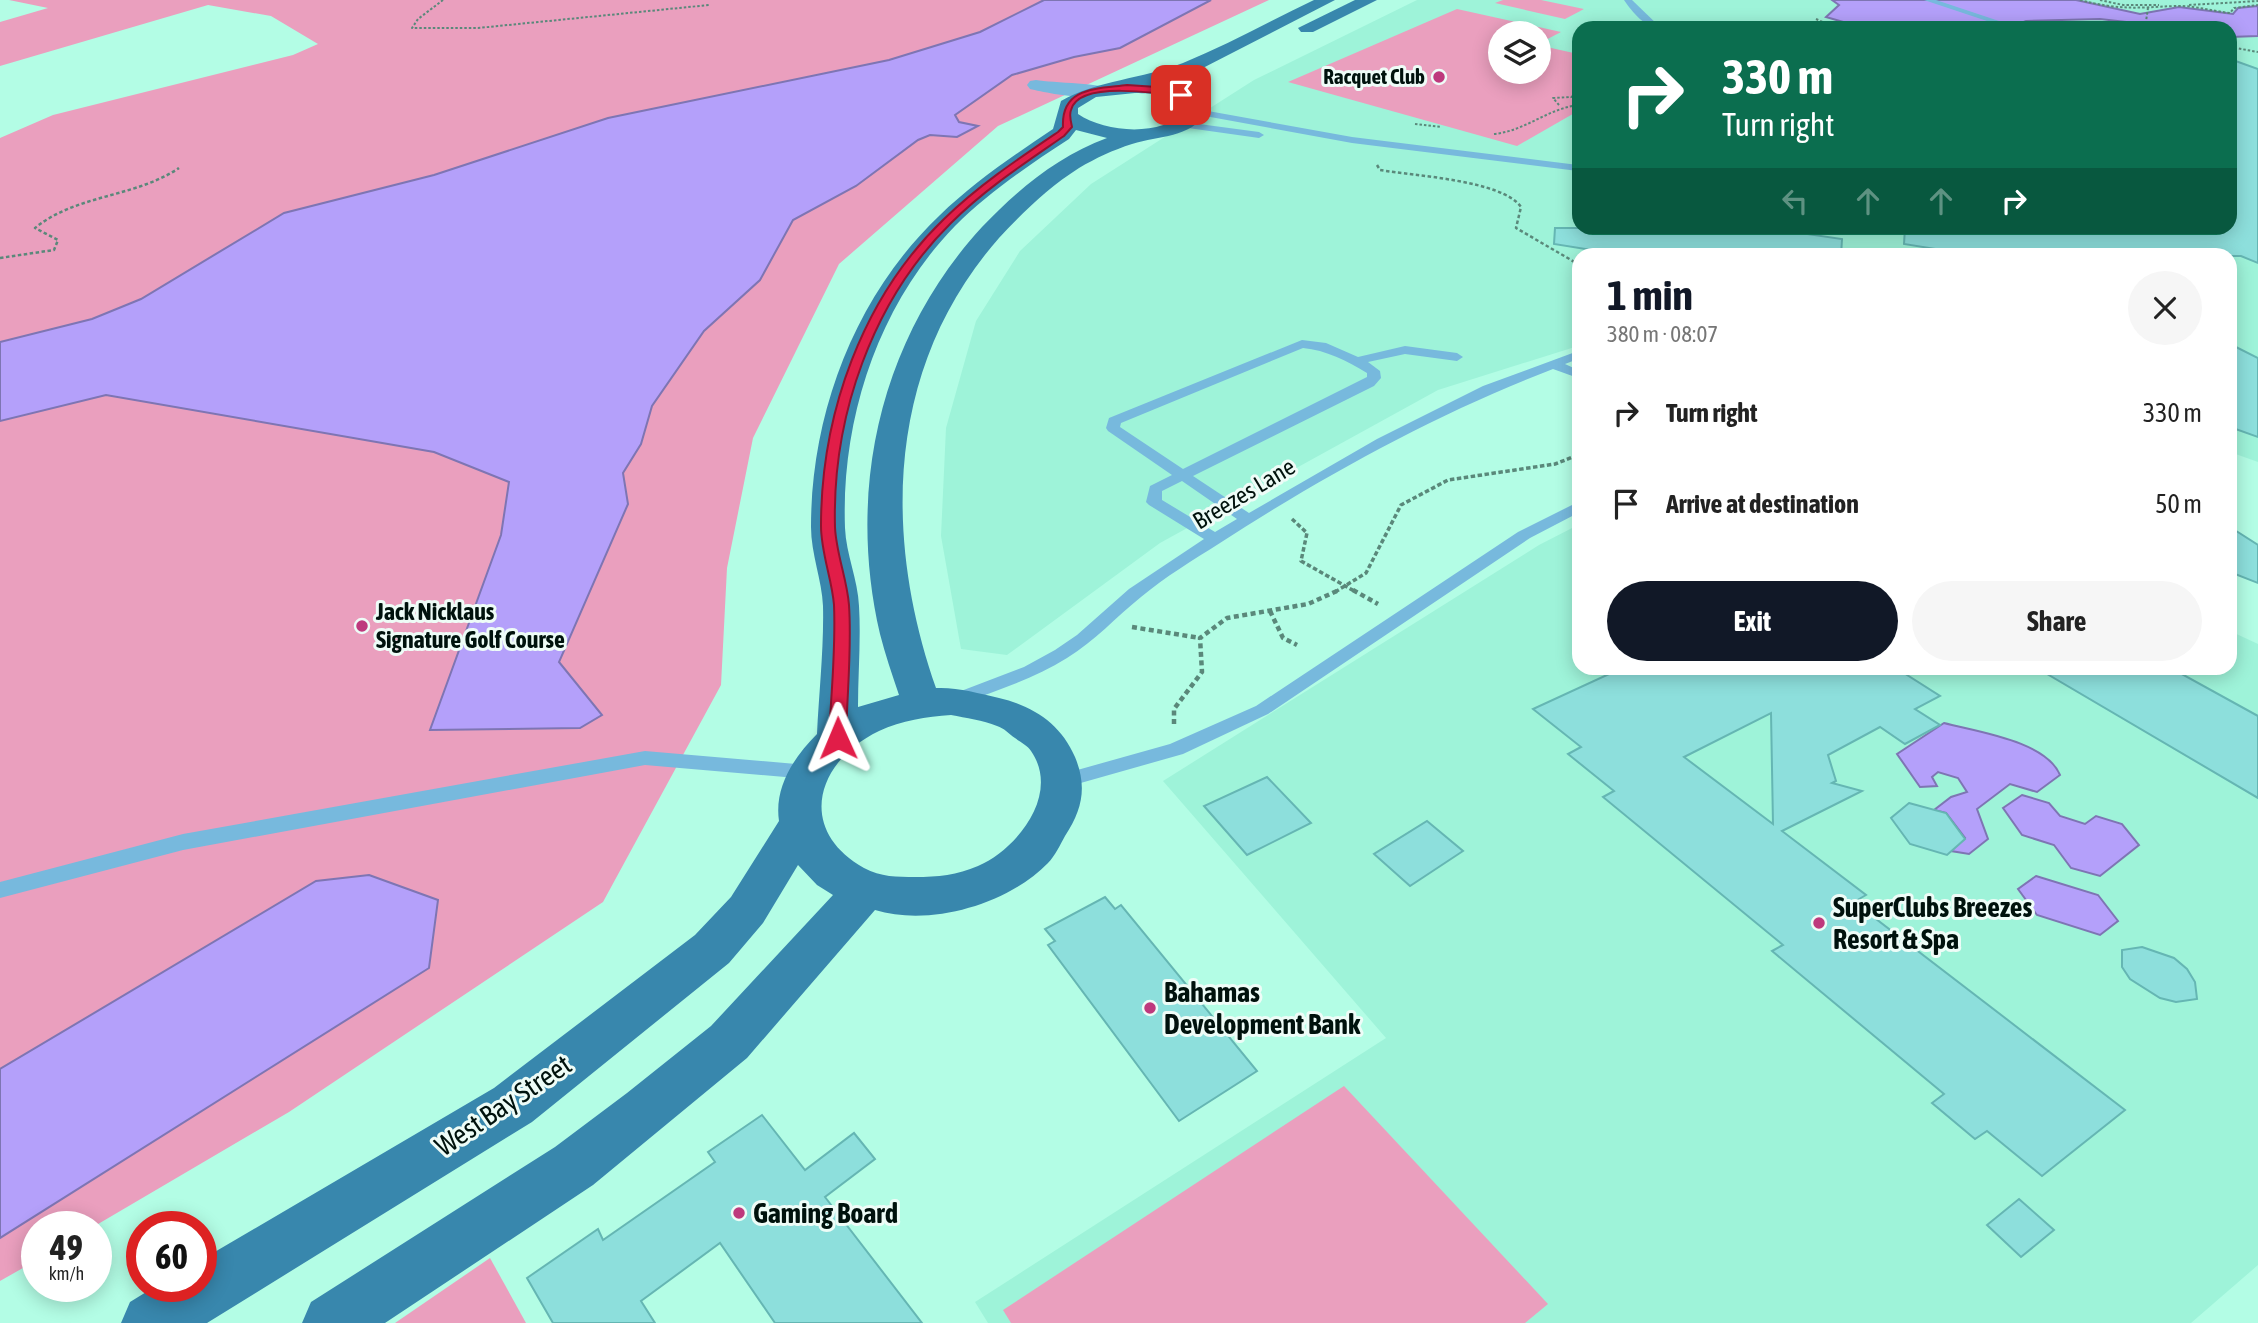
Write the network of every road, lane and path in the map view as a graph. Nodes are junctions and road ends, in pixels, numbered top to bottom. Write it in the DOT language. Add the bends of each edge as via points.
graph roads {
  1 [pos="443,0"];
  2 [pos="1327,0"];
  3 [pos="1369,0"];
  4 [pos="1628,0"];
  5 [pos="1928,0"];
  6 [pos="2080,0"];
  7 [pos="2100,0"];
  8 [pos="689,1"];
  9 [pos="2258,1"];
  10 [pos="709,5"];
  11 [pos="2258,5"];
  12 [pos="2149,6"];
  13 [pos="2148,11"];
  14 [pos="561,14"];
  15 [pos="1648,21"];
  16 [pos="1994,21"];
  17 [pos="2147,21"];
  18 [pos="2237,48"];
  19 [pos="2258,52"];
  20 [pos="1110,89"];
  21 [pos="1571,97"];
  22 [pos="1195,101"];
  23 [pos="1572,105"];
  24 [pos="1067,113"];
  25 [pos="1144,134"];
  26 [pos="1523,163"];
  27 [pos="1385,164"];
  28 [pos="1572,167"];
  29 [pos="179,168"];
  30 [pos="0,258"];
  31 [pos="1572,261"];
  32 [pos="1457,357"];
  33 [pos="1572,357"];
  34 [pos="1356,361"];
  35 [pos="1553,364"];
  36 [pos="1572,372"];
  37 [pos="1572,457"];
  38 [pos="1182,475"];
  39 [pos="1275,504"];
  40 [pos="1572,510"];
  41 [pos="1247,519"];
  42 [pos="1215,539"];
  43 [pos="1348,586"];
  44 [pos="1270,611"];
  45 [pos="1400,617"];
  46 [pos="1105,619"];
  47 [pos="1200,638"];
  48 [pos="1297,645"];
  49 [pos="936,702"];
  50 [pos="838,738"];
  51 [pos="1176,749"];
  52 [pos="808,772"];
  53 [pos="1063,781"];
  54 [pos="800,825"];
  55 [pos="866,889"];
  56 [pos="0,890"];
  57 [pos="151,1323"];
  58 [pos="332,1323"];
  1 -- 14 [label="path" via="412,28"];
  2 -- 20 [label="main road" via="1172,74"];
  3 -- 22 [label="main road"];
  4 -- 15 [label="lane"];
  5 -- 16 [label="lane"];
  6 -- 13 [label="path"];
  7 -- 12 [label="path"];
  8 -- 10 [label="path"];
  9 -- 12 [label="path"];
  11 -- 13 [label="path" via="2234,8 2230,13 2176,6"];
  12 -- 13 [label="path"];
  13 -- 17 [label="path"];
  18 -- 19 [label="path"];
  20 -- 22 [label="main road" via="1157,89"];
  20 -- 24 [label="main road" via="1073,100"];
  20 -- 24 [label="street" via="1030,89 1054,100"];
  21 -- 23 [label="path" via="1553,98 1559,105"];
  22 -- 25 [label="main road"];
  22 -- 26 [label="lane" via="1352,140"];
  22 -- 26 [label="lane" via="1407,156 1503,166"];
  24 -- 25 [label="main road" via="1093,130"];
  24 -- 50 [label="main road" via="1067,127 1061,134 998,176 946,222 902,275 867,335 842,403 830,478 828,530 841,605"];
  25 -- 49 [label="main road" via="1099,146 1064,167 979,242 938,298 906,368 888,451 885,543 897,624"];
  26 -- 28 [label="lane"];
  27 -- 31 [label="path" via="1375,167 1504,192 1521,207 1516,228"];
  29 -- 30 [label="path" via="150,185 81,203 43,221 35,229 58,240 54,250"];
  32 -- 34 [label="lane" via="1405,349"];
  33 -- 35 [label="lane, Breezes Lane"];
  34 -- 38 [label="lane" via="1373,371 1369,383"];
  34 -- 38 [label="lane" via="1321,346 1302,344 1114,421 1113,428"];
  35 -- 36 [label="lane"];
  35 -- 39 [label="lane, Breezes Lane" via="1447,408"];
  37 -- 43 [label="path" via="1448,480 1401,505 1367,573"];
  38 -- 41 [label="lane"];
  38 -- 42 [label="lane" via="1155,489 1154,502"];
  39 -- 41 [label="lane, Breezes Lane"];
  39 -- 43 [label="path" via="1307,533 1301,561"];
  40 -- 45 [label="lane" via="1524,535"];
  41 -- 42 [label="lane, Breezes Lane"];
  42 -- 46 [label="lane, Breezes Lane"];
  43 -- 44 [label="path" via="1308,604"];
  43 -- 45 [label="path"];
  44 -- 47 [label="path" via="1227,618"];
  44 -- 48 [label="path" via="1283,638"];
  45 -- 51 [label="lane" via="1262,710"];
  46 -- 47 [label="path"];
  46 -- 49 [label="lane, Breezes Lane" via="1083,639 1030,671"];
  47 -- 51 [label="path" via="1202,673 1174,709"];
  49 -- 50 [label="main road" via="888,711"];
  49 -- 53 [label="main road" via="993,708 1023,722 1049,746"];
  50 -- 52 [label="main road"];
  51 -- 53 [label="lane"];
  52 -- 54 [label="main road" via="801,791"];
  52 -- 56 [label="lane" via="645,758 183,842"];
  53 -- 55 [label="main road" via="1063,798 1048,835 1006,873 947,894 906,897"];
  54 -- 55 [label="main road" via="816,858 834,874"];
  54 -- 57 [label="main road, West Bay Street" via="747,910 712,949 513,1105"];
  55 -- 58 [label="main road" via="729,1042 646,1110 574,1166"];
}
